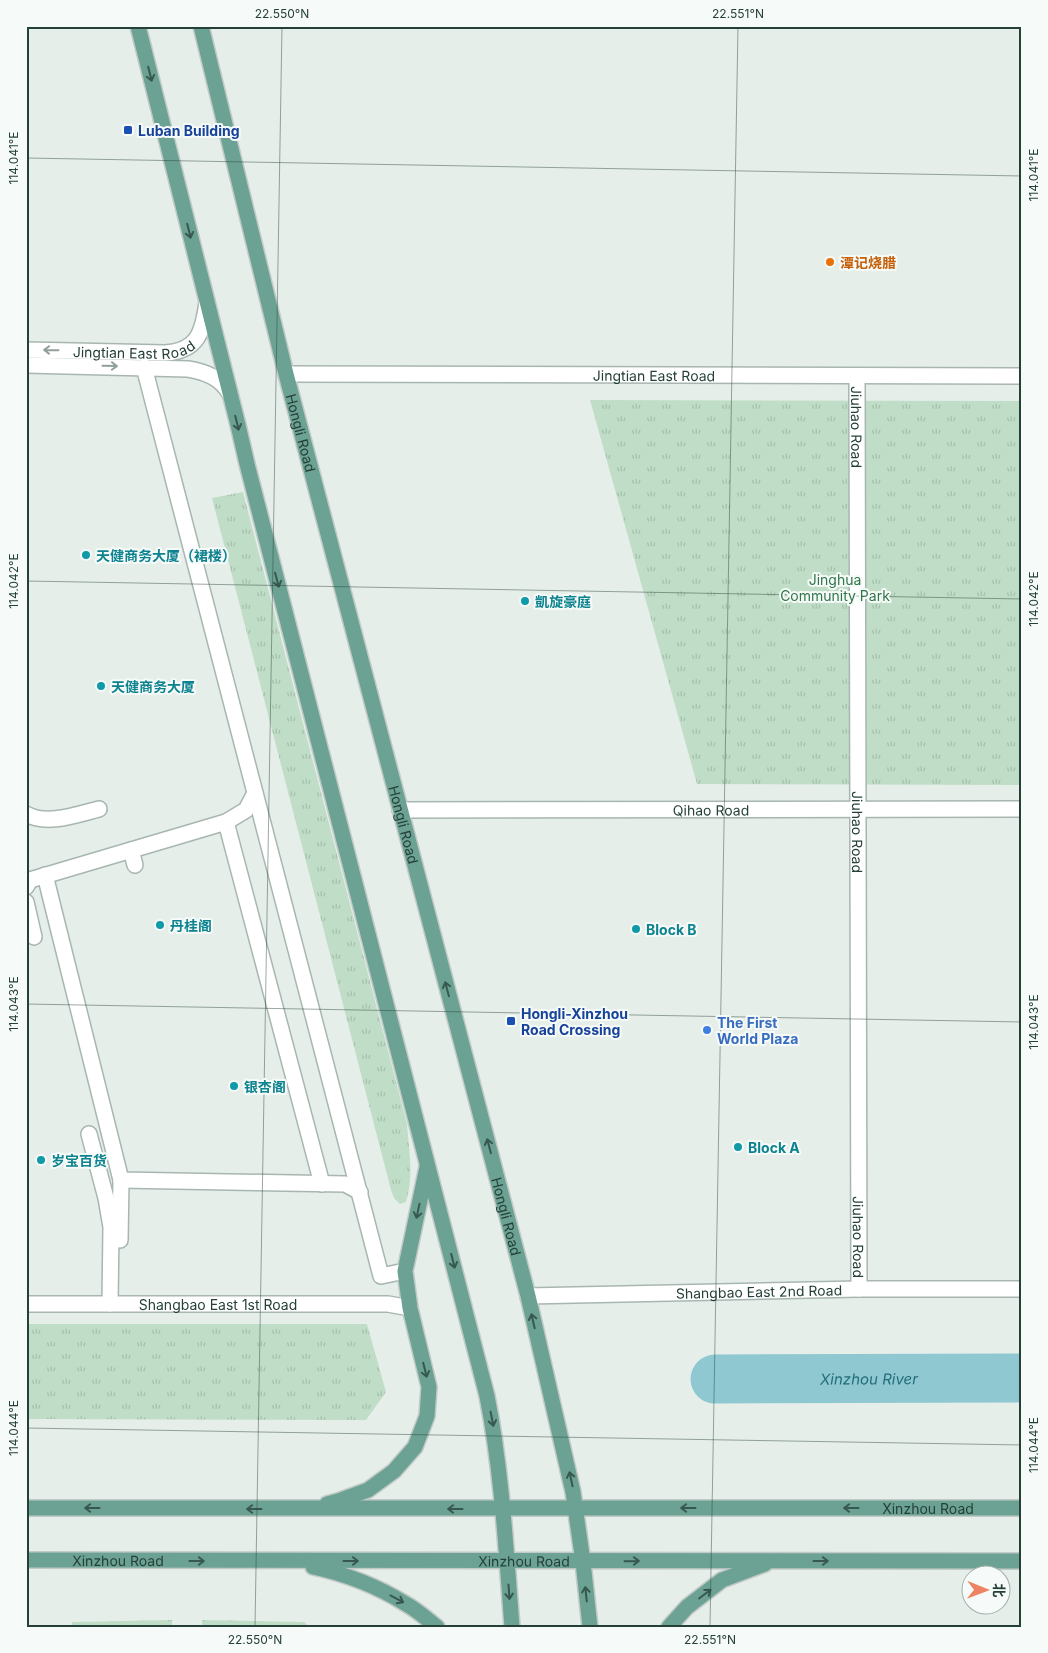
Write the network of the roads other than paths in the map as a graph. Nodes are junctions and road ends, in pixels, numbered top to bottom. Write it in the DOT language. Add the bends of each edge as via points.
graph roads {
  1 [pos="138,26"];
  2 [pos="201,26"];
  3 [pos="207,302"];
  4 [pos="26,350"];
  5 [pos="26,365"];
  6 [pos="144,367"];
  7 [pos="286,374"];
  8 [pos="857,376"];
  9 [pos="1022,376"];
  10 [pos="230,394"];
  11 [pos="255,793"];
  12 [pos="99,808"];
  13 [pos="1022,809"];
  14 [pos="400,810"];
  15 [pos="858,810"];
  16 [pos="26,814"];
  17 [pos="226,822"];
  18 [pos="131,850"];
  19 [pos="135,865"];
  20 [pos="45,875"];
  21 [pos="26,888"];
  22 [pos="26,902"];
  23 [pos="34,937"];
  24 [pos="89,1134"];
  25 [pos="428,1163"];
  26 [pos="121,1180"];
  27 [pos="322,1184"];
  28 [pos="360,1192"];
  29 [pos="405,1271"];
  30 [pos="1022,1288"];
  31 [pos="859,1289"];
  32 [pos="528,1296"];
  33 [pos="26,1304"];
  34 [pos="114,1304"];
  35 [pos="410,1308"];
  36 [pos="26,1508"];
  37 [pos="504,1508"];
  38 [pos="1022,1508"];
  39 [pos="303,1509"];
  40 [pos="576,1509"];
  41 [pos="26,1560"];
  42 [pos="46,1560"];
  43 [pos="285,1561"];
  44 [pos="507,1561"];
  45 [pos="772,1561"];
  46 [pos="1022,1561"];
  47 [pos="583,1562"];
  48 [pos="26,1568"];
  49 [pos="437,1627"];
  50 [pos="512,1627"];
  51 [pos="590,1627"];
  52 [pos="670,1627"];
  1 -- 3 [label="main road, one-way"];
  2 -- 7 [label="main road, Hongli Road"];
  3 -- 4 [label="street, Jingtian East Road, one-way" via="204,325 198,338 192,345 178,351"];
  3 -- 10 [label="main road"];
  5 -- 6 [label="street, Jingtian East Road, one-way"];
  6 -- 10 [label="street, Jingtian East Road" via="196,370 218,380"];
  6 -- 11 [label="street"];
  7 -- 8 [label="street, Jingtian East Road"];
  7 -- 14 [label="main road, Hongli Road"];
  8 -- 9 [label="street, Jingtian East Road"];
  8 -- 15 [label="street, Jiuhao Road"];
  10 -- 25 [label="main road, one-way"];
  11 -- 17 [label="street" via="246,810"];
  11 -- 28 [label="street"];
  12 -- 16 [label="street" via="59,818 34,818"];
  13 -- 15 [label="street, Qihao Road"];
  14 -- 15 [label="street, Qihao Road"];
  32 -- 14 [label="main road, Hongli Road, one-way"];
  15 -- 31 [label="street, Jiuhao Road"];
  17 -- 18 [label="street"];
  17 -- 27 [label="street"];
  18 -- 19 [label="street"];
  18 -- 20 [label="street"];
  20 -- 21 [label="street" via="30,880"];
  20 -- 26 [label="street"];
  22 -- 23 [label="street"];
  24 -- 34 [label="street" via="111,1227"];
  25 -- 29 [label="main road, one-way"];
  25 -- 37 [label="main road, one-way" via="487,1396 496,1438"];
  26 -- 27 [label="street"];
  26 -- 34 [label="street"];
  27 -- 28 [label="street" via="345,1184"];
  28 -- 29 [label="street" via="381,1276"];
  29 -- 35 [label="main road"];
  30 -- 31 [label="street, Shangbao East 2nd Road"];
  31 -- 32 [label="street, Shangbao East 2nd Road"];
  40 -- 32 [label="main road, Hongli Road, one-way"];
  33 -- 34 [label="street, Shangbao East 1st Road"];
  34 -- 35 [label="street, Shangbao East 1st Road" via="388,1304"];
  35 -- 39 [label="main road, one-way" via="429,1387 427,1416 415,1447 394,1471 368,1490"];
  39 -- 36 [label="main road, one-way"];
  37 -- 39 [label="main road, one-way"];
  37 -- 40 [label="main road, Xinzhou Road"];
  37 -- 44 [label="main road"];
  38 -- 40 [label="main road, Xinzhou Road, one-way"];
  40 -- 47 [label="main road, Hongli Road"];
  41 -- 42 [label="main road, Xinzhou Road"];
  42 -- 43 [label="main road, Xinzhou Road, one-way"];
  42 -- 48 [label="street"];
  43 -- 44 [label="main road, Xinzhou Road, one-way"];
  43 -- 49 [label="main road, one-way" via="331,1570 370,1584 408,1604"];
  44 -- 47 [label="main road, Xinzhou Road"];
  44 -- 50 [label="main road, one-way"];
  45 -- 46 [label="main road, Xinzhou Road, one-way"];
  47 -- 45 [label="main road, Xinzhou Road, one-way"];
  52 -- 45 [label="main road, one-way" via="687,1607 722,1580"];
  51 -- 47 [label="main road, Hongli Road, one-way"];
}
